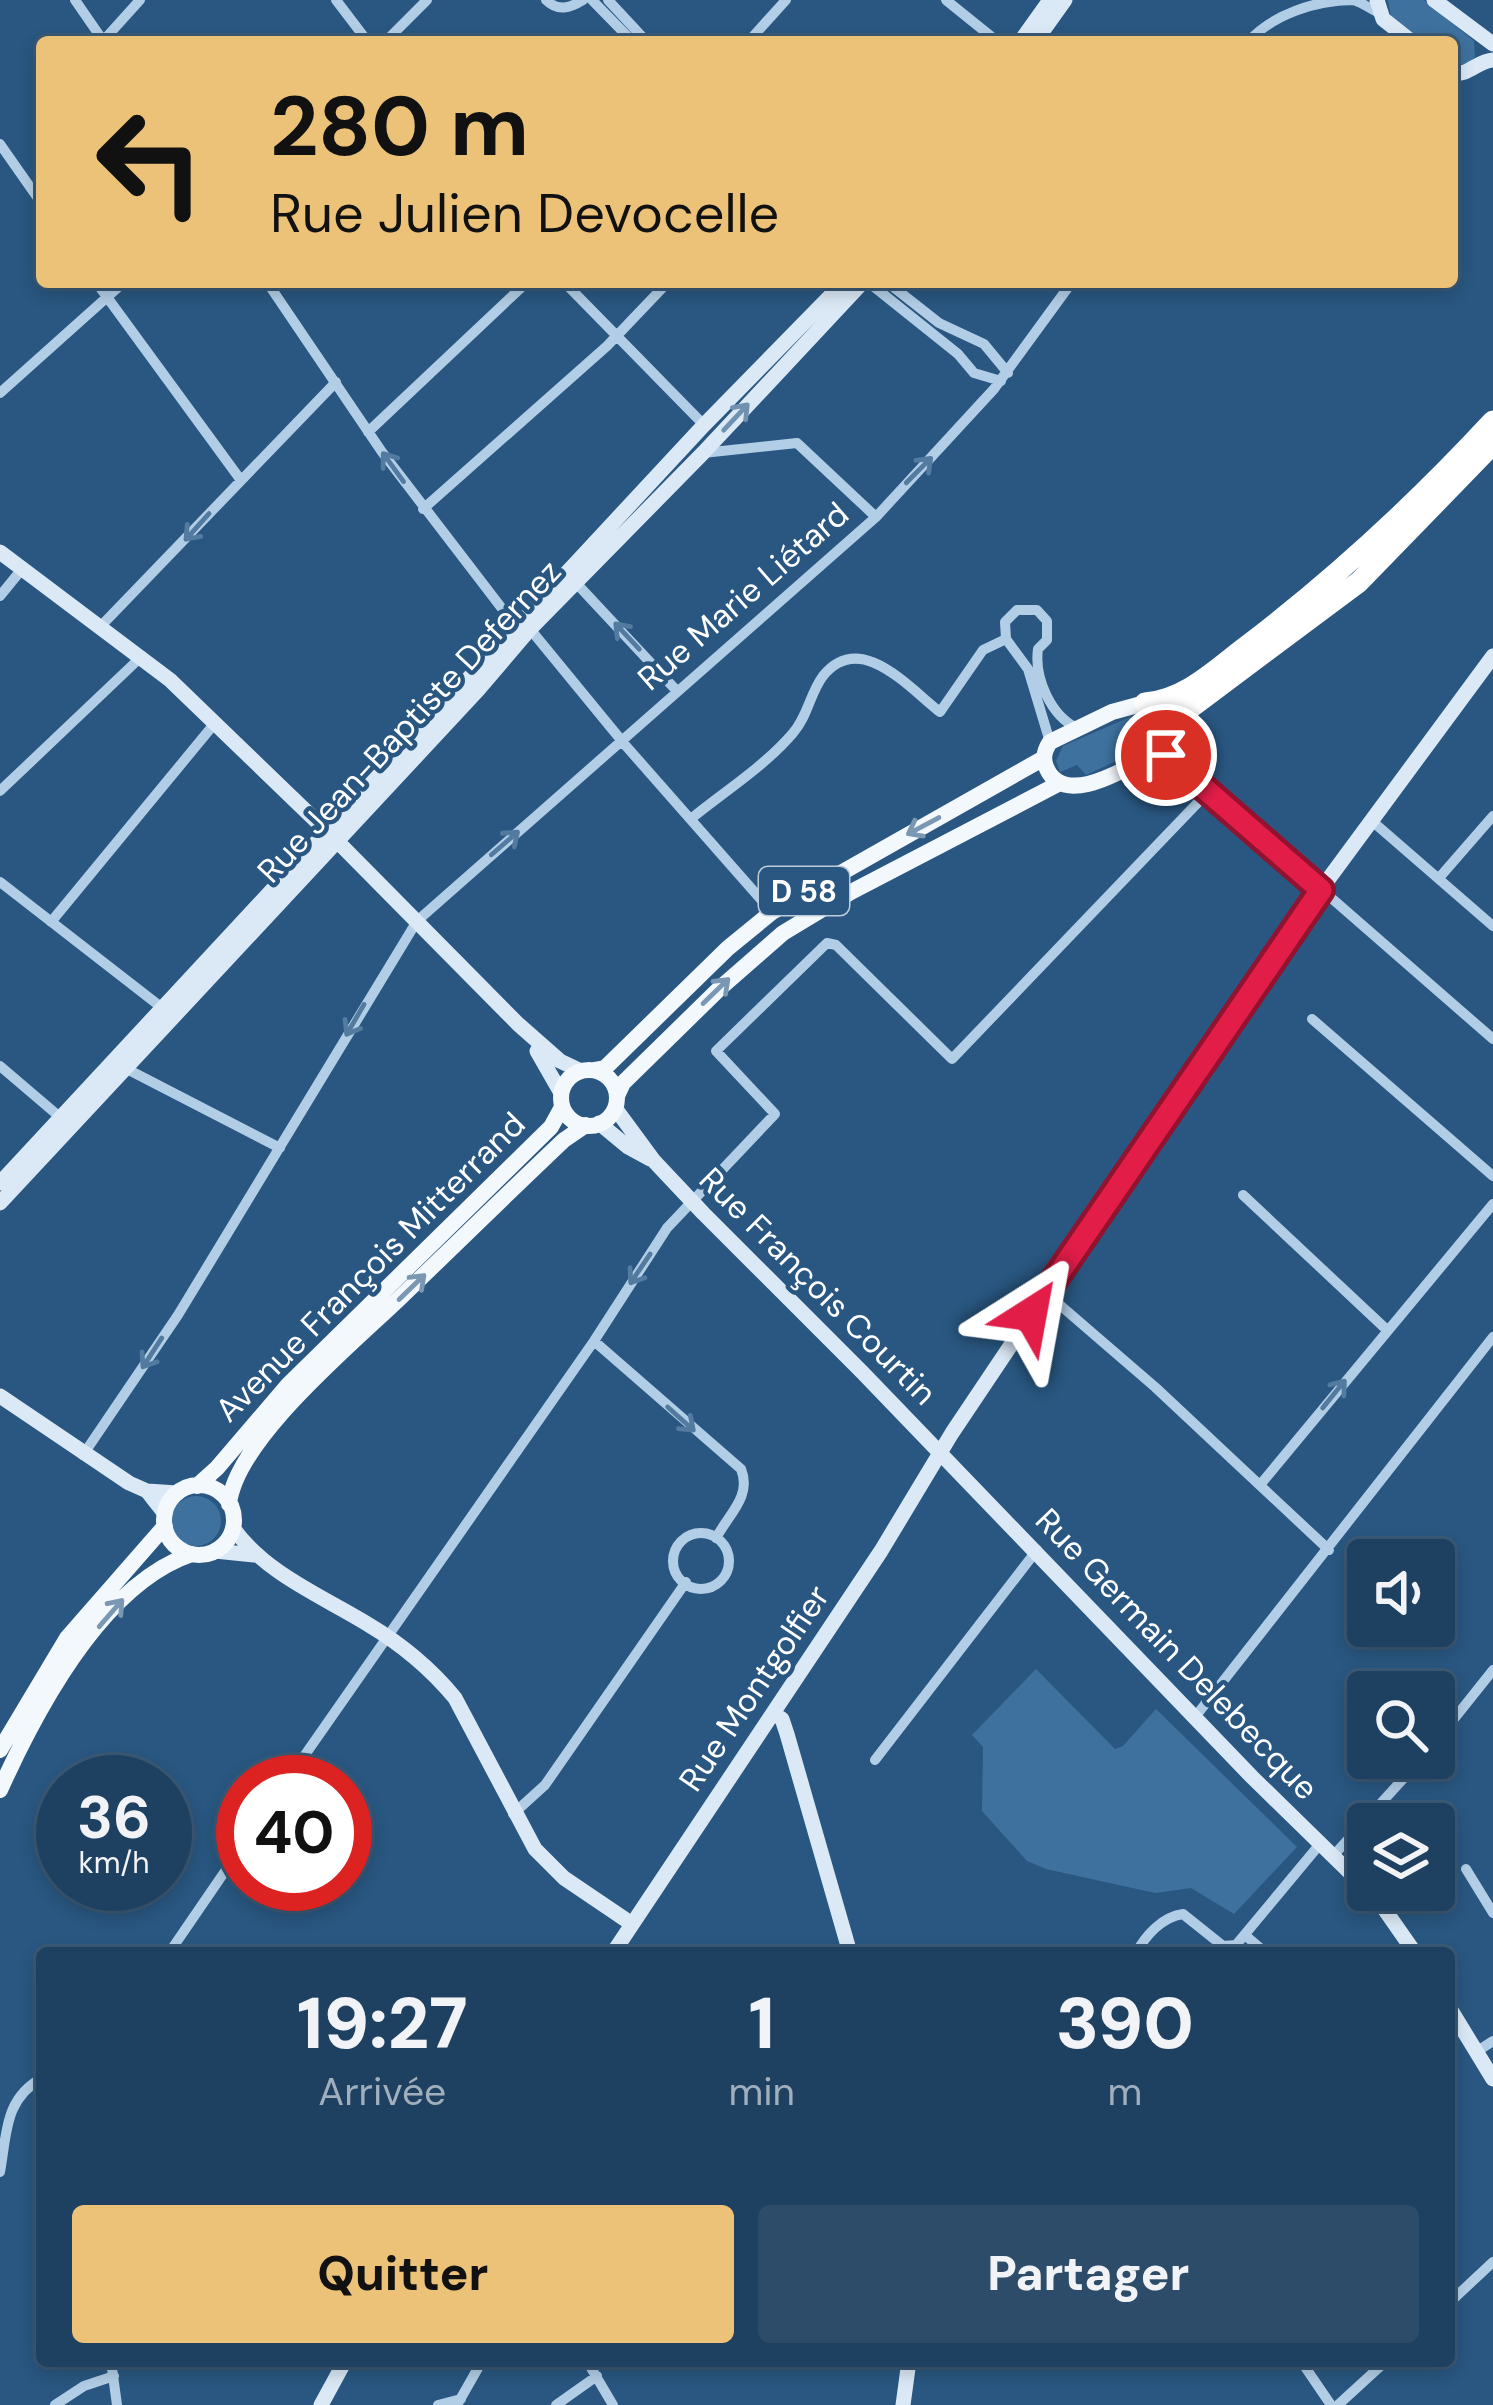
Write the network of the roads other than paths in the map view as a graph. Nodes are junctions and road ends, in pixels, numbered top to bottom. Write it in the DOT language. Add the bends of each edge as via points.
graph roads {
  1 [pos="75,0"];
  2 [pos="140,0"];
  3 [pos="336,0"];
  4 [pos="427,0"];
  5 [pos="546,0"];
  6 [pos="587,0"];
  7 [pos="608,0"];
  8 [pos="786,0"];
  9 [pos="946,0"];
  10 [pos="1050,0"];
  11 [pos="1066,0"];
  12 [pos="1434,0"];
  13 [pos="1290,4"];
  14 [pos="1378,6"];
  15 [pos="99,36"];
  16 [pos="108,36"];
  17 [pos="363,36"];
  18 [pos="391,36"];
  19 [pos="626,36"];
  20 [pos="641,36"];
  21 [pos="753,36"];
  22 [pos="991,36"];
  23 [pos="1024,36"];
  24 [pos="1039,36"];
  25 [pos="1254,36"];
  26 [pos="1406,36"];
  27 [pos="1486,41"];
  28 [pos="1487,61"];
  29 [pos="1458,74"];
  30 [pos="0,144"];
  31 [pos="36,195"];
  32 [pos="100,288"];
  33 [pos="118,288"];
  34 [pos="271,288"];
  35 [pos="521,288"];
  36 [pos="570,288"];
  37 [pos="662,288"];
  38 [pos="838,288"];
  39 [pos="859,288"];
  40 [pos="873,288"];
  41 [pos="894,288"];
  42 [pos="1068,288"];
  43 [pos="107,298"];
  44 [pos="616,336"];
  45 [pos="1004,377"];
  46 [pos="336,382"];
  47 [pos="0,393"];
  48 [pos="1493,421"];
  49 [pos="704,425"];
  50 [pos="368,432"];
  51 [pos="1493,444"];
  52 [pos="703,453"];
  53 [pos="240,478"];
  54 [pos="424,509"];
  55 [pos="876,517"];
  56 [pos="0,552"];
  57 [pos="22,568"];
  58 [pos="577,584"];
  59 [pos="0,596"];
  60 [pos="100,627"];
  61 [pos="523,627"];
  62 [pos="1006,639"];
  63 [pos="1038,650"];
  64 [pos="1018,651"];
  65 [pos="142,656"];
  66 [pos="1493,656"];
  67 [pos="676,690"];
  68 [pos="1145,703"];
  69 [pos="215,723"];
  70 [pos="1078,728"];
  71 [pos="1164,740"];
  72 [pos="622,741"];
  73 [pos="1047,750"];
  74 [pos="1060,783"];
  75 [pos="0,791"];
  76 [pos="1208,792"];
  77 [pos="1493,816"];
  78 [pos="692,818"];
  79 [pos="1372,821"];
  80 [pos="332,836"];
  81 [pos="1439,878"];
  82 [pos="0,882"];
  83 [pos="1321,890"];
  84 [pos="772,912"];
  85 [pos="417,921"];
  86 [pos="51,922"];
  87 [pos="1493,926"];
  88 [pos="161,1007"];
  89 [pos="1312,1018"];
  90 [pos="518,1024"];
  91 [pos="1493,1039"];
  92 [pos="119,1065"];
  93 [pos="0,1066"];
  94 [pos="587,1071"];
  95 [pos="562,1100"];
  96 [pos="616,1102"];
  97 [pos="62,1118"];
  98 [pos="592,1124"];
  99 [pos="558,1133"];
  100 [pos="280,1148"];
  101 [pos="654,1161"];
  102 [pos="2,1176"];
  103 [pos="1493,1176"];
  104 [pos="1244,1196"];
  105 [pos="690,1200"];
  106 [pos="0,1203"];
  107 [pos="1493,1204"];
  108 [pos="1046,1292"];
  109 [pos="1387,1330"];
  110 [pos="1493,1337"];
  111 [pos="594,1341"];
  112 [pos="0,1396"];
  113 [pos="940,1453"];
  114 [pos="83,1455"];
  115 [pos="1260,1485"];
  116 [pos="197,1486"];
  117 [pos="147,1491"];
  118 [pos="177,1493"];
  119 [pos="229,1504"];
  120 [pos="165,1520"];
  121 [pos="233,1528"];
  122 [pos="716,1538"];
  123 [pos="1326,1546"];
  124 [pos="1036,1550"];
  125 [pos="215,1551"];
  126 [pos="192,1554"];
  127 [pos="254,1555"];
  128 [pos="686,1582"];
  129 [pos="387,1636"];
  130 [pos="1493,1670"];
  131 [pos="774,1714"];
  132 [pos="1196,1718"];
  133 [pos="1455,1718"];
  134 [pos="0,1750"];
  135 [pos="305,1755"];
  136 [pos="875,1760"];
  137 [pos="1400,1779"];
  138 [pos="0,1790"];
  139 [pos="513,1814"];
  140 [pos="1327,1850"];
  141 [pos="1466,1868"];
  142 [pos="216,1884"];
  143 [pos="1493,1912"];
  144 [pos="632,1924"];
  145 [pos="1246,1936"];
  146 [pos="173,1947"];
  147 [pos="617,1947"];
  148 [pos="848,1947"];
  149 [pos="1141,1947"];
  150 [pos="1259,1947"];
  151 [pos="1411,1947"];
  152 [pos="1455,2017"];
  153 [pos="1493,2041"];
  154 [pos="1476,2052"];
  155 [pos="1493,2079"];
  156 [pos="36,2082"];
  157 [pos="0,2172"];
  158 [pos="1493,2262"];
  159 [pos="1455,2297"];
  160 [pos="112,2367"];
  161 [pos="342,2367"];
  162 [pos="479,2367"];
  163 [pos="591,2367"];
  164 [pos="908,2367"];
  165 [pos="1306,2367"];
  166 [pos="1379,2367"];
  167 [pos="114,2376"];
  168 [pos="597,2376"];
  169 [pos="459,2402"];
  170 [pos="55,2405"];
  171 [pos="117,2405"];
  172 [pos="321,2405"];
  173 [pos="438,2405"];
  174 [pos="556,2405"];
  175 [pos="613,2405"];
  176 [pos="903,2405"];
  177 [pos="1335,2405"];
  1 -- 15 [label="street"];
  2 -- 16 [label="street"];
  3 -- 17 [label="street"];
  4 -- 18 [label="street"];
  5 -- 6 [label="street" via="560,8"];
  6 -- 19 [label="street"];
  7 -- 20 [label="street"];
  8 -- 21 [label="street"];
  9 -- 22 [label="street"];
  10 -- 23 [label="street"];
  11 -- 24 [label="street"];
  12 -- 27 [label="street"];
  13 -- 14 [label="street"];
  13 -- 25 [label="street"];
  14 -- 26 [label="street"];
  27 -- 28 [label="street"];
  28 -- 29 [label="street"];
  30 -- 31 [label="street"];
  32 -- 43 [label="street"];
  33 -- 43 [label="street"];
  34 -- 46 [label="street"];
  35 -- 50 [label="street"];
  36 -- 44 [label="street"];
  37 -- 44 [label="street"];
  38 -- 49 [label="street, Rue Jean-Baptiste Defernez"];
  52 -- 39 [label="street, Rue Jean-Baptiste Defernez, one-way"];
  40 -- 45 [label="street" via="974,373"];
  41 -- 45 [label="street" via="984,344"];
  42 -- 45 [label="street, Rue Marie Liétard"];
  43 -- 47 [label="street"];
  43 -- 53 [label="street"];
  44 -- 49 [label="street"];
  44 -- 54 [label="street"];
  55 -- 45 [label="street, Rue Marie Liétard, one-way"];
  46 -- 50 [label="street"];
  46 -- 53 [label="street"];
  48 -- 68 [label="highway" via="1294,611 1197,683"];
  49 -- 61 [label="street, Rue Jean-Baptiste Defernez"];
  54 -- 50 [label="street, one-way"];
  51 -- 71 [label="highway" via="1359,582 1185,712"];
  52 -- 55 [label="street" via="797,443"];
  52 -- 58 [label="street, Rue Jean-Baptiste Defernez"];
  53 -- 60 [label="street, one-way"];
  54 -- 61 [label="street"];
  55 -- 67 [label="street, Rue Marie Liétard"];
  56 -- 57 [label="street"];
  57 -- 59 [label="street"];
  57 -- 60 [label="street"];
  58 -- 61 [label="street, Rue Jean-Baptiste Defernez"];
  67 -- 58 [label="street, one-way"];
  60 -- 65 [label="street"];
  61 -- 72 [label="street"];
  61 -- 80 [label="street, Rue Jean-Baptiste Defernez"];
  62 -- 63 [label="street" via="1010,615 1037,610 1049,631"];
  62 -- 64 [label="street"];
  62 -- 78 [label="street" via="983,650 940,712 871,659 838,662 788,739"];
  63 -- 64 [label="street"];
  63 -- 70 [label="street" via="1040,679 1056,712"];
  64 -- 73 [label="street"];
  65 -- 69 [label="street"];
  65 -- 75 [label="street"];
  66 -- 79 [label="street, Rue Montgolfier"];
  67 -- 72 [label="street, Rue Marie Liétard"];
  68 -- 70 [label="main road"];
  68 -- 71 [label="main road" via="1162,713"];
  69 -- 80 [label="street"];
  69 -- 86 [label="street"];
  70 -- 73 [label="main road"];
  71 -- 74 [label="main road" via="1083,786"];
  71 -- 76 [label="street"];
  72 -- 78 [label="street"];
  85 -- 72 [label="street, Rue Marie Liétard, one-way"];
  73 -- 74 [label="main road" via="1048,772"];
  73 -- 84 [label="main road, D 58, one-way"];
  96 -- 74 [label="main road, D 58, one-way" via="622,1083 783,932"];
  76 -- 83 [label="street"];
  76 -- 105 [label="street" via="952,1059 836,945 818,949 716,1051 775,1114"];
  77 -- 81 [label="street"];
  78 -- 84 [label="street"];
  79 -- 81 [label="street"];
  79 -- 83 [label="street, Rue Montgolfier"];
  80 -- 85 [label="street"];
  80 -- 88 [label="street, Rue Jean-Baptiste Defernez"];
  80 -- 92 [label="street, Rue Jean-Baptiste Defernez"];
  81 -- 87 [label="street"];
  82 -- 86 [label="street"];
  83 -- 91 [label="street"];
  83 -- 108 [label="street, Rue Montgolfier"];
  84 -- 94 [label="main road, D 58" via="605,1068"];
  85 -- 90 [label="street"];
  85 -- 100 [label="street, Rue Marie Liétard, one-way"];
  86 -- 88 [label="street"];
  88 -- 92 [label="street, Rue Jean-Baptiste Defernez"];
  89 -- 103 [label="street"];
  90 -- 94 [label="street" via="560,1061"];
  90 -- 95 [label="street"];
  92 -- 97 [label="street, Rue Jean-Baptiste Defernez"];
  92 -- 100 [label="street"];
  92 -- 106 [label="street, Rue Jean-Baptiste Defernez"];
  93 -- 97 [label="street"];
  94 -- 95 [label="main road" via="568,1079"];
  94 -- 96 [label="main road" via="610,1079"];
  95 -- 98 [label="main road" via="576,1122"];
  95 -- 99 [label="main road"];
  96 -- 98 [label="main road"];
  96 -- 101 [label="street"];
  97 -- 102 [label="street, Rue Jean-Baptiste Defernez"];
  98 -- 99 [label="main road"];
  98 -- 101 [label="street"];
  99 -- 116 [label="main road, Avenue François Mitterrand" via="304,1368"];
  119 -- 99 [label="main road, Avenue François Mitterrand, one-way" via="235,1479 267,1432"];
  100 -- 114 [label="street, Rue Marie Liétard, one-way"];
  101 -- 105 [label="street, Rue François Courtin"];
  104 -- 109 [label="street"];
  105 -- 111 [label="street, one-way"];
  105 -- 113 [label="street, Rue François Courtin"];
  107 -- 109 [label="street"];
  108 -- 113 [label="street, Rue Montgolfier"];
  108 -- 115 [label="street"];
  115 -- 109 [label="street, one-way"];
  110 -- 123 [label="street"];
  111 -- 122 [label="street, one-way" via="742,1469 744,1496"];
  111 -- 129 [label="street"];
  112 -- 114 [label="street"];
  113 -- 124 [label="street, Rue Germain Delebecque"];
  113 -- 131 [label="street, Rue Montgolfier"];
  114 -- 117 [label="street"];
  115 -- 123 [label="street"];
  116 -- 118 [label="main road"];
  116 -- 119 [label="main road"];
  117 -- 118 [label="street"];
  117 -- 120 [label="street"];
  118 -- 120 [label="main road"];
  119 -- 121 [label="main road"];
  120 -- 126 [label="main road" via="172,1543"];
  120 -- 134 [label="main road" via="67,1638"];
  121 -- 125 [label="main road"];
  121 -- 127 [label="street"];
  122 -- 128 [label="street" via="729,1556 724,1578 705,1590"];
  122 -- 128 [label="street" via="689,1535 677,1544 674,1573"];
  123 -- 132 [label="street"];
  124 -- 132 [label="street, Rue Germain Delebecque"];
  124 -- 136 [label="street"];
  125 -- 126 [label="main road"];
  125 -- 127 [label="street"];
  138 -- 126 [label="main road, one-way" via="73,1658 154,1572"];
  127 -- 129 [label="street"];
  128 -- 139 [label="street" via="545,1785"];
  129 -- 135 [label="street"];
  129 -- 139 [label="street" via="455,1697"];
  130 -- 133 [label="street"];
  131 -- 144 [label="street, Rue Montgolfier"];
  131 -- 148 [label="street" via="787,1734"];
  132 -- 140 [label="street, Rue Germain Delebecque"];
  137 -- 140 [label="street"];
  139 -- 144 [label="street" via="564,1878"];
  140 -- 145 [label="street"];
  140 -- 151 [label="street, Rue Germain Delebecque" via="1390,1913"];
  141 -- 143 [label="street"];
  142 -- 146 [label="street"];
  144 -- 147 [label="street, Rue Montgolfier"];
  145 -- 149 [label="street" via="1223,1946 1178,1914"];
  145 -- 150 [label="street"];
  152 -- 154 [label="street"];
  153 -- 154 [label="street"];
  154 -- 155 [label="street"];
  156 -- 157 [label="street" via="11,2111"];
  158 -- 159 [label="street"];
  160 -- 167 [label="street"];
  161 -- 172 [label="street"];
  162 -- 169 [label="street"];
  163 -- 168 [label="street"];
  164 -- 176 [label="street"];
  165 -- 177 [label="street"];
  166 -- 177 [label="street"];
  167 -- 170 [label="street"];
  167 -- 171 [label="street"];
  168 -- 174 [label="street"];
  168 -- 175 [label="street"];
  169 -- 173 [label="street"];
}
